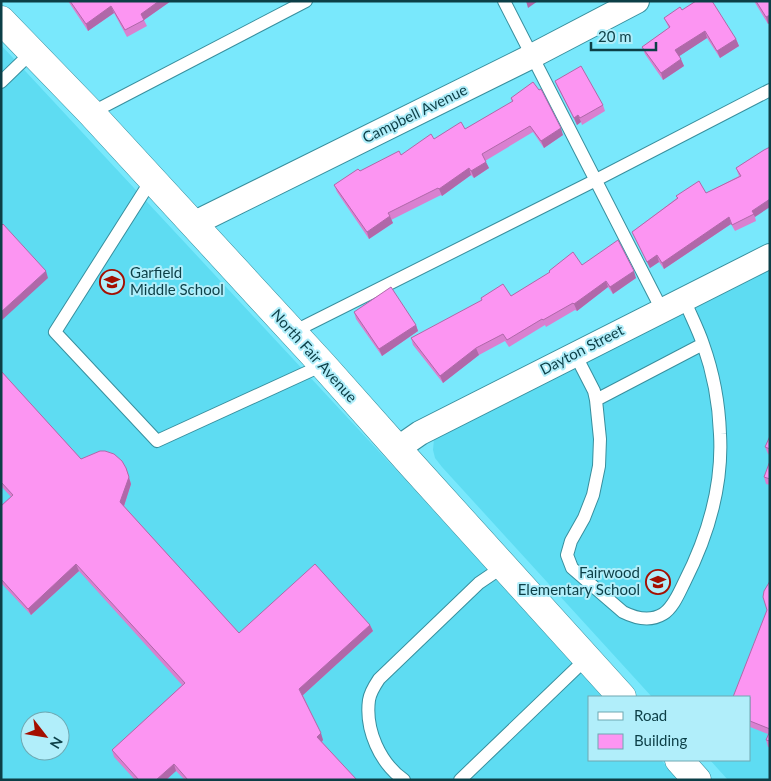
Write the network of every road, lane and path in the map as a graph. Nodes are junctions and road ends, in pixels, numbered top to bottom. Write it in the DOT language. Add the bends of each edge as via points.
graph roads {
  1 [pos="306,1"];
  2 [pos="504,1"];
  3 [pos="637,1"];
  4 [pos="1,20"];
  5 [pos="32,52"];
  6 [pos="532,56"];
  7 [pos="1,82"];
  8 [pos="770,90"];
  9 [pos="91,113"];
  10 [pos="152,179"];
  11 [pos="596,180"];
  12 [pos="193,224"];
  13 [pos="770,256"];
  14 [pos="684,299"];
  15 [pos="662,310"];
  16 [pos="293,332"];
  17 [pos="703,344"];
  18 [pos="575,354"];
  19 [pos="323,364"];
  20 [pos="596,400"];
  21 [pos="397,449"];
  22 [pos="504,566"];
  23 [pos="587,658"];
  24 [pos="621,696"];
  25 [pos="680,761"];
  26 [pos="404,780"];
  27 [pos="460,780"];
  28 [pos="697,780"];
  1 -- 9 [label="lane"];
  2 -- 6 [label="lane"];
  3 -- 6 [label="street, Campbell Avenue"];
  4 -- 5 [label="street, North Fair Avenue"];
  5 -- 7 [label="lane"];
  5 -- 9 [label="street, North Fair Avenue"];
  6 -- 11 [label="lane"];
  6 -- 12 [label="street, Campbell Avenue"];
  8 -- 11 [label="lane"];
  9 -- 10 [label="street, North Fair Avenue"];
  10 -- 12 [label="street, North Fair Avenue"];
  10 -- 19 [label="lane" via="55,332 157,441"];
  11 -- 15 [label="lane"];
  11 -- 16 [label="lane"];
  12 -- 16 [label="street, North Fair Avenue"];
  13 -- 14 [label="street, Dayton Street"];
  14 -- 15 [label="street, Dayton Street"];
  14 -- 17 [label="lane"];
  15 -- 18 [label="street, Dayton Street"];
  16 -- 19 [label="street, North Fair Avenue"];
  17 -- 20 [label="lane"];
  17 -- 20 [label="lane" via="716,396 720,433 720,467 714,508 695,560 676,599 664,614 653,618 632,617 623,612 572,568 567,555 593,495 599,466"];
  18 -- 20 [label="lane"];
  18 -- 21 [label="street, Dayton Street" via="420,433"];
  19 -- 21 [label="street, North Fair Avenue"];
  21 -- 22 [label="street, North Fair Avenue"];
  22 -- 23 [label="street, North Fair Avenue"];
  22 -- 26 [label="lane" via="479,583 379,679 369,698 368,724 376,746 394,772"];
  23 -- 24 [label="street, North Fair Avenue"];
  23 -- 27 [label="lane"];
  25 -- 28 [label="street"];
}
